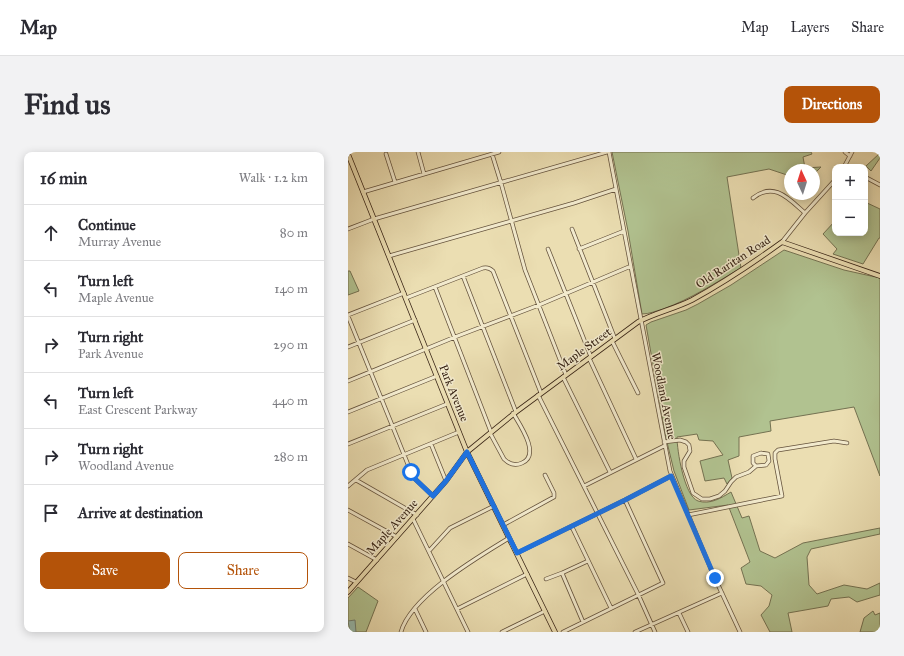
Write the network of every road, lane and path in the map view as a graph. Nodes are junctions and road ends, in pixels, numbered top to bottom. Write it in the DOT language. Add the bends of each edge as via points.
graph roads {
  1 [pos="418,152"];
  2 [pos="499,152"];
  3 [pos="608,152"];
  4 [pos="845,152"];
  5 [pos="852,152"];
  6 [pos="348,153"];
  7 [pos="386,154"];
  8 [pos="492,154"];
  9 [pos="850,156"];
  10 [pos="847,164"];
  11 [pos="424,174"];
  12 [pos="868,179"];
  13 [pos="395,182"];
  14 [pos="501,183"];
  15 [pos="832,183"];
  16 [pos="880,185"];
  17 [pos="616,189"];
  18 [pos="363,192"];
  19 [pos="753,198"];
  20 [pos="804,213"];
  21 [pos="374,219"];
  22 [pos="511,221"];
  23 [pos="348,229"];
  24 [pos="572,229"];
  25 [pos="624,231"];
  26 [pos="782,242"];
  27 [pos="548,249"];
  28 [pos="579,249"];
  29 [pos="389,256"];
  30 [pos="632,266"];
  31 [pos="463,276"];
  32 [pos="880,276"];
  33 [pos="592,282"];
  34 [pos="435,287"];
  35 [pos="404,294"];
  36 [pos="565,294"];
  37 [pos="406,298"];
  38 [pos="539,304"];
  39 [pos="348,315"];
  40 [pos="511,315"];
  41 [pos="415,320"];
  42 [pos="641,320"];
  43 [pos="482,327"];
  44 [pos="455,337"];
  45 [pos="613,340"];
  46 [pos="359,343"];
  47 [pos="348,347"];
  48 [pos="425,349"];
  49 [pos="590,358"];
  50 [pos="370,372"];
  51 [pos="437,376"];
  52 [pos="564,376"];
  53 [pos="348,381"];
  54 [pos="540,394"];
  55 [pos="638,394"];
  56 [pos="381,399"];
  57 [pos="447,404"];
  58 [pos="348,412"];
  59 [pos="514,413"];
  60 [pos="392,427"];
  61 [pos="459,432"];
  62 [pos="490,432"];
  63 [pos="847,443"];
  64 [pos="348,444"];
  65 [pos="431,444"];
  66 [pos="664,444"];
  67 [pos="467,452"];
  68 [pos="404,455"];
  69 [pos="636,459"];
  70 [pos="756,466"];
  71 [pos="610,472"];
  72 [pos="545,476"];
  73 [pos="671,476"];
  74 [pos="356,480"];
  75 [pos="446,481"];
  76 [pos="348,486"];
  77 [pos="584,486"];
  78 [pos="433,496"];
  79 [pos="625,500"];
  80 [pos="494,506"];
  81 [pos="348,510"];
  82 [pos="598,514"];
  83 [pos="417,515"];
  84 [pos="688,515"];
  85 [pos="413,519"];
  86 [pos="503,525"];
  87 [pos="572,526"];
  88 [pos="397,537"];
  89 [pos="509,538"];
  90 [pos="348,544"];
  91 [pos="429,551"];
  92 [pos="517,553"];
  93 [pos="377,560"];
  94 [pos="588,561"];
  95 [pos="562,573"];
  96 [pos="527,574"];
  97 [pos="348,578"];
  98 [pos="546,579"];
  99 [pos="444,581"];
  100 [pos="356,582"];
  101 [pos="348,592"];
  102 [pos="722,593"];
  103 [pos="638,594"];
  104 [pos="611,608"];
  105 [pos="415,609"];
  106 [pos="457,609"];
  107 [pos="545,610"];
  108 [pos="679,612"];
  109 [pos="584,622"];
  110 [pos="651,624"];
  111 [pos="401,632"];
  112 [pos="426,632"];
  113 [pos="468,632"];
  114 [pos="502,632"];
  115 [pos="555,632"];
  116 [pos="563,632"];
  117 [pos="635,632"];
  118 [pos="655,632"];
  119 [pos="688,632"];
  120 [pos="740,632"];
  1 -- 11 [label="street"];
  2 -- 8 [label="street"];
  3 -- 14 [label="street"];
  3 -- 17 [label="street, Woodland Avenue"];
  4 -- 9 [label="street"];
  5 -- 9 [label="street"];
  6 -- 18 [label="main road, Park Avenue"];
  7 -- 13 [label="street"];
  8 -- 11 [label="street"];
  8 -- 14 [label="street"];
  9 -- 10 [label="street"];
  11 -- 13 [label="street"];
  12 -- 16 [label="street"];
  13 -- 18 [label="street"];
  14 -- 21 [label="street"];
  14 -- 22 [label="street"];
  15 -- 20 [label="street, Old Raritan Road"];
  17 -- 22 [label="street"];
  17 -- 25 [label="street, Woodland Avenue"];
  18 -- 21 [label="main road, Park Avenue"];
  19 -- 20 [label="street" via="763,192 777,192"];
  20 -- 26 [label="street, Old Raritan Road"];
  21 -- 23 [label="street"];
  21 -- 29 [label="main road, Park Avenue"];
  22 -- 29 [label="street"];
  22 -- 38 [label="street" via="525,270"];
  24 -- 28 [label="street"];
  25 -- 28 [label="street"];
  25 -- 30 [label="street, Woodland Avenue"];
  26 -- 32 [label="main road"];
  26 -- 42 [label="main road, Old Raritan Road" via="746,268 692,300"];
  27 -- 36 [label="street"];
  28 -- 33 [label="street"];
  29 -- 35 [label="main road, Park Avenue"];
  30 -- 33 [label="street"];
  30 -- 42 [label="street, Woodland Avenue"];
  31 -- 34 [label="street"];
  31 -- 40 [label="street" via="485,268 493,270"];
  31 -- 43 [label="street"];
  33 -- 36 [label="street"];
  33 -- 45 [label="street"];
  34 -- 37 [label="street"];
  34 -- 44 [label="street"];
  35 -- 37 [label="main road, Park Avenue"];
  35 -- 39 [label="street"];
  36 -- 38 [label="street"];
  36 -- 49 [label="street"];
  37 -- 41 [label="main road, Park Avenue"];
  38 -- 40 [label="street"];
  38 -- 52 [label="street"];
  39 -- 46 [label="street"];
  40 -- 43 [label="street"];
  40 -- 54 [label="street"];
  41 -- 46 [label="street"];
  41 -- 48 [label="main road, Park Avenue"];
  42 -- 45 [label="main road, Maple Street"];
  42 -- 66 [label="street, Woodland Avenue"];
  43 -- 44 [label="street"];
  43 -- 59 [label="street"];
  44 -- 48 [label="street"];
  44 -- 62 [label="street"];
  45 -- 49 [label="main road, Maple Street"];
  45 -- 55 [label="street"];
  46 -- 47 [label="street"];
  46 -- 50 [label="street"];
  48 -- 50 [label="street"];
  48 -- 51 [label="main road, Park Avenue"];
  49 -- 52 [label="main road, Maple Street"];
  49 -- 69 [label="street"];
  50 -- 53 [label="street"];
  50 -- 56 [label="street"];
  51 -- 56 [label="street"];
  51 -- 57 [label="main road, Park Avenue"];
  52 -- 54 [label="main road, Maple Street"];
  52 -- 71 [label="street"];
  54 -- 59 [label="main road, Maple Avenue"];
  54 -- 77 [label="street"];
  56 -- 58 [label="street"];
  56 -- 60 [label="street"];
  57 -- 60 [label="street"];
  57 -- 61 [label="main road, Park Avenue"];
  59 -- 62 [label="main road, Maple Avenue"];
  59 -- 62 [label="street" via="530,446 530,455 525,461 514,464 507,462"];
  60 -- 64 [label="street"];
  60 -- 68 [label="street"];
  61 -- 65 [label="street"];
  61 -- 67 [label="main road, Park Avenue"];
  62 -- 67 [label="main road, Maple Avenue"];
  63 -- 84 [label="street" via="834,441 778,450 775,459 782,496"];
  65 -- 68 [label="street"];
  65 -- 75 [label="street"];
  66 -- 69 [label="street"];
  66 -- 70 [label="street" via="680,440 689,445 690,451 684,461 684,467 693,493 702,499 715,498 722,494 733,479"];
  66 -- 73 [label="street, Woodland Avenue"];
  67 -- 75 [label="main road, Maple Avenue"];
  67 -- 80 [label="main road, Park Avenue"];
  68 -- 74 [label="street" via="366,470"];
  68 -- 78 [label="street" via="413,477"];
  69 -- 71 [label="street"];
  70 -- 70 [label="street" via="753,463 753,456 768,454 768,463"];
  71 -- 77 [label="street"];
  72 -- 86 [label="street" via="554,493 553,499"];
  73 -- 79 [label="street"];
  73 -- 84 [label="street, Woodland Avenue"];
  74 -- 76 [label="street"];
  74 -- 83 [label="street"];
  75 -- 78 [label="main road, Maple Avenue"];
  77 -- 82 [label="street"];
  78 -- 83 [label="main road, Maple Avenue"];
  79 -- 82 [label="street"];
  79 -- 103 [label="street" via="663,583"];
  80 -- 86 [label="main road, Park Avenue"];
  80 -- 91 [label="street" via="450,528"];
  81 -- 88 [label="street"];
  82 -- 87 [label="street"];
  82 -- 103 [label="street"];
  83 -- 85 [label="main road, Maple Avenue"];
  84 -- 102 [label="street, Woodland Avenue"];
  85 -- 88 [label="main road, Maple Avenue"];
  85 -- 91 [label="street"];
  86 -- 89 [label="main road, Park Avenue"];
  87 -- 92 [label="street"];
  87 -- 94 [label="street"];
  88 -- 93 [label="main road, Maple Avenue"];
  89 -- 92 [label="main road, Park Avenue"];
  89 -- 99 [label="street"];
  90 -- 93 [label="street"];
  91 -- 99 [label="street"];
  92 -- 96 [label="main road, Park Avenue"];
  93 -- 100 [label="main road, Maple Avenue"];
  94 -- 95 [label="street"];
  94 -- 104 [label="street"];
  95 -- 98 [label="street"];
  95 -- 109 [label="street"];
  96 -- 106 [label="street"];
  96 -- 107 [label="main road, Park Avenue"];
  97 -- 100 [label="street"];
  99 -- 105 [label="street"];
  99 -- 106 [label="street"];
  100 -- 101 [label="main road, Maple Avenue"];
  102 -- 108 [label="street"];
  102 -- 120 [label="street, Woodland Avenue"];
  103 -- 104 [label="street"];
  103 -- 110 [label="street"];
  104 -- 109 [label="street"];
  105 -- 111 [label="street"];
  105 -- 112 [label="street"];
  106 -- 113 [label="street"];
  107 -- 114 [label="street"];
  107 -- 115 [label="main road, Park Avenue"];
  108 -- 110 [label="street"];
  108 -- 119 [label="street"];
  109 -- 116 [label="street"];
  110 -- 117 [label="street"];
  110 -- 118 [label="street"];
}
